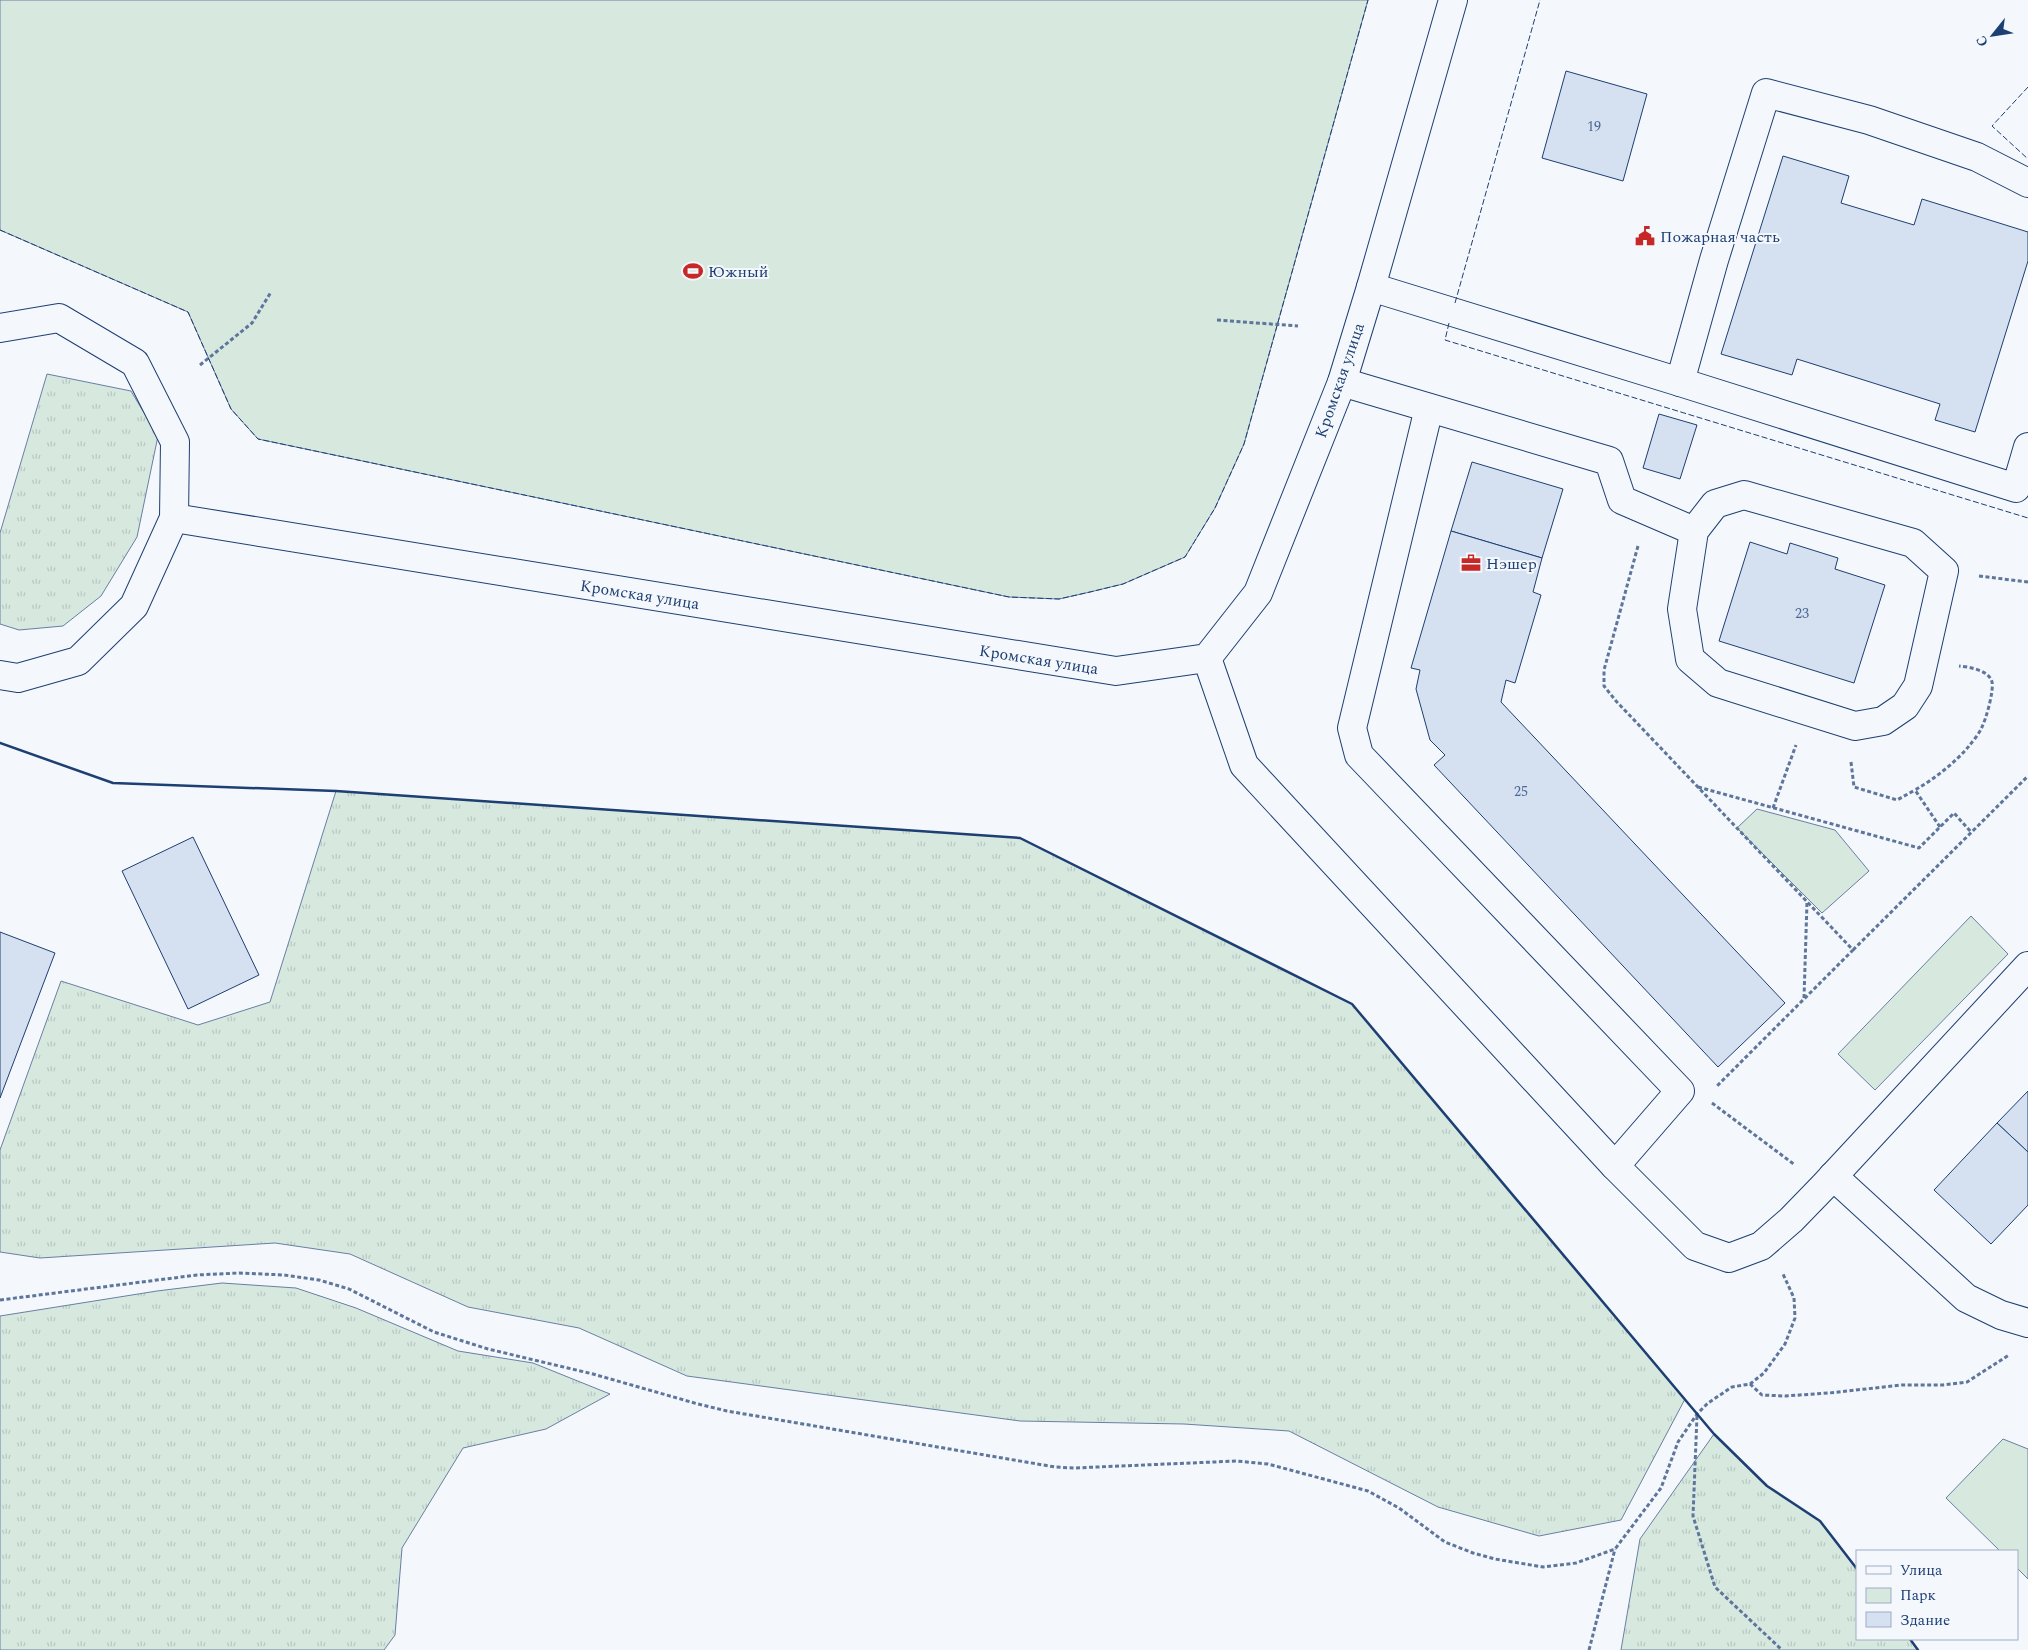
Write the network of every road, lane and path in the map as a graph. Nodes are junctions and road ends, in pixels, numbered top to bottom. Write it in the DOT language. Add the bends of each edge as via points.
graph roads {
  1 [pos="1453,0"];
  2 [pos="2028,183"];
  3 [pos="1371,287"];
  4 [pos="270,292"];
  5 [pos="1217,320"];
  6 [pos="1298,326"];
  7 [pos="0,328"];
  8 [pos="200,365"];
  9 [pos="1342,382"];
  10 [pos="1680,382"];
  11 [pos="1429,408"];
  12 [pos="2028,447"];
  13 [pos="1647,512"];
  14 [pos="174,518"];
  15 [pos="1694,531"];
  16 [pos="1944,571"];
  17 [pos="2028,582"];
  18 [pos="1207,658"];
  19 [pos="0,675"];
  20 [pos="1850,762"];
  21 [pos="2028,776"];
  22 [pos="1698,787"];
  23 [pos="1915,790"];
  24 [pos="1971,832"];
  25 [pos="1807,902"];
  26 [pos="1853,950"];
  27 [pos="2028,966"];
  28 [pos="1804,998"];
  29 [pos="1692,1095"];
  30 [pos="1615,1166"];
  31 [pos="1828,1181"];
  32 [pos="1761,1246"];
  33 [pos="0,1300"];
  34 [pos="2028,1323"];
  35 [pos="2013,1353"];
  36 [pos="1750,1384"];
  37 [pos="1697,1414"];
  38 [pos="1615,1549"];
  39 [pos="1589,1650"];
  40 [pos="1782,1650"];
  1 -- 3 [label="street, Кромская улица"];
  2 -- 10 [label="street" via="1977,157 1869,120 1766,93"];
  3 -- 9 [label="street, Кромская улица"];
  3 -- 10 [label="street"];
  4 -- 8 [label="path" via="252,323"];
  5 -- 6 [label="path"];
  7 -- 14 [label="street" via="59,318 134,363 175,442"];
  9 -- 11 [label="street"];
  9 -- 18 [label="street, Кромская улица" via="1258,593"];
  10 -- 12 [label="street" via="2016,488"];
  11 -- 13 [label="street" via="1610,461 1622,500"];
  11 -- 29 [label="street" via="1352,728 1359,755"];
  13 -- 15 [label="street"];
  13 -- 22 [label="path" via="1604,670 1604,686"];
  14 -- 18 [label="street, Кромская улица" via="1116,671"];
  14 -- 19 [label="street" via="134,606 78,661 18,678"];
  15 -- 16 [label="street" via="1715,504 1744,495 1913,543"];
  15 -- 16 [label="street" via="1682,609 1690,659 1718,683 1855,726 1883,721 1905,706 1918,686"];
  16 -- 17 [label="path"];
  18 -- 30 [label="street" via="1244,765"];
  20 -- 23 [label="path" via="1854,787 1897,800"];
  21 -- 24 [label="path"];
  22 -- 24 [label="path" via="1919,848 1954,813"];
  22 -- 25 [label="path"];
  24 -- 26 [label="path"];
  25 -- 26 [label="path"];
  25 -- 28 [label="path"];
  26 -- 28 [label="path"];
  27 -- 31 [label="street"];
  28 -- 29 [label="path"];
  29 -- 30 [label="street"];
  29 -- 31 [label="path"];
  30 -- 32 [label="street" via="1695,1246 1730,1258"];
  31 -- 32 [label="street"];
  31 -- 34 [label="street" via="1966,1298 2001,1315"];
  32 -- 36 [label="path" via="1780,1266 1794,1298 1795,1318 1785,1344 1764,1372"];
  33 -- 38 [label="path" via="197,1275 239,1273 318,1280 349,1290 434,1332 727,1411 1055,1467 1237,1461 1268,1464 1368,1491 1399,1508 1445,1542 1495,1559 1543,1567 1576,1563"];
  35 -- 36 [label="path" via="1967,1382 1944,1385 1902,1384 1785,1396 1762,1394"];
  36 -- 37 [label="path" via="1732,1387"];
  37 -- 38 [label="path" via="1678,1442 1661,1488"];
  37 -- 40 [label="path" via="1693,1516 1715,1587"];
  38 -- 39 [label="path"];
}
